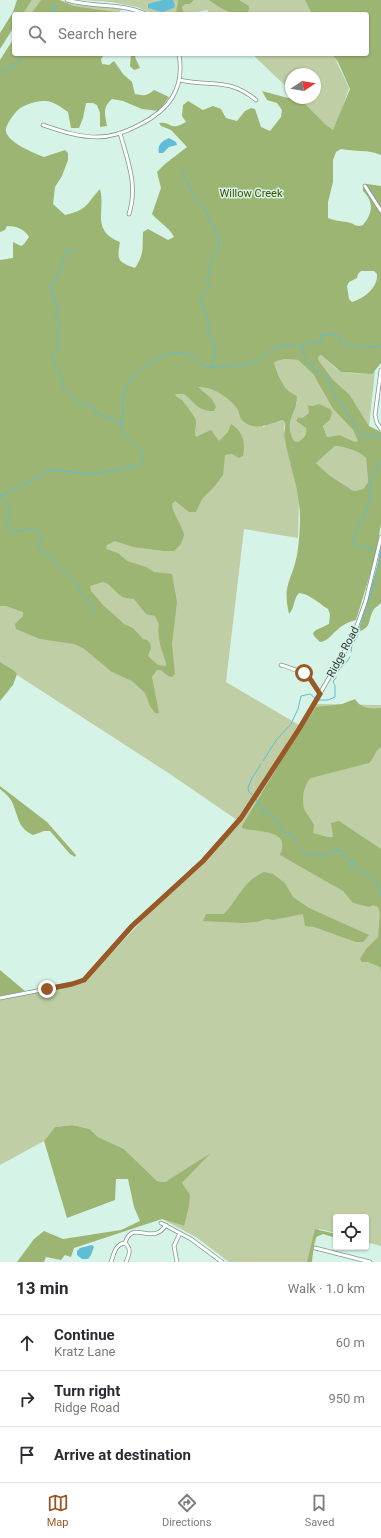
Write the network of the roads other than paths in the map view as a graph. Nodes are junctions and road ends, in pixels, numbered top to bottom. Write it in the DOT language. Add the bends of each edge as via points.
graph roads {
  1 [pos="67,0"];
  2 [pos="139,12"];
  3 [pos="179,56"];
  4 [pos="179,80"];
  5 [pos="256,100"];
  6 [pos="43,125"];
  7 [pos="120,133"];
  8 [pos="365,186"];
  9 [pos="381,211"];
  10 [pos="129,214"];
  11 [pos="381,370"];
  12 [pos="381,428"];
  13 [pos="381,537"];
  14 [pos="281,665"];
  15 [pos="320,694"];
  16 [pos="0,998"];
  17 [pos="161,1223"];
  18 [pos="166,1225"];
  19 [pos="180,1232"];
  20 [pos="125,1244"];
  21 [pos="315,1248"];
  22 [pos="111,1262"];
  23 [pos="126,1262"];
  24 [pos="177,1262"];
  25 [pos="222,1262"];
  26 [pos="370,1262"];
  1 -- 2 [label="street" via="114,5"];
  3 -- 4 [label="street"];
  4 -- 5 [label="street" via="232,86"];
  4 -- 7 [label="street" via="173,97 159,114"];
  6 -- 7 [label="street" via="83,136 99,137"];
  7 -- 10 [label="street" via="133,185"];
  8 -- 9 [label="street"];
  11 -- 12 [label="street" via="375,416"];
  13 -- 15 [label="street, Ridge Road" via="356,632"];
  14 -- 15 [label="street" via="308,676"];
  15 -- 16 [label="street, Ridge Road" via="241,818 203,861 132,926 84,980"];
  17 -- 18 [label="street"];
  18 -- 19 [label="street"];
  18 -- 20 [label="street" via="162,1231 155,1234 133,1232"];
  19 -- 24 [label="street" via="174,1246"];
  19 -- 25 [label="street"];
  20 -- 22 [label="street" via="120,1244 116,1248"];
  20 -- 23 [label="street" via="130,1251"];
  21 -- 26 [label="street"];
}
